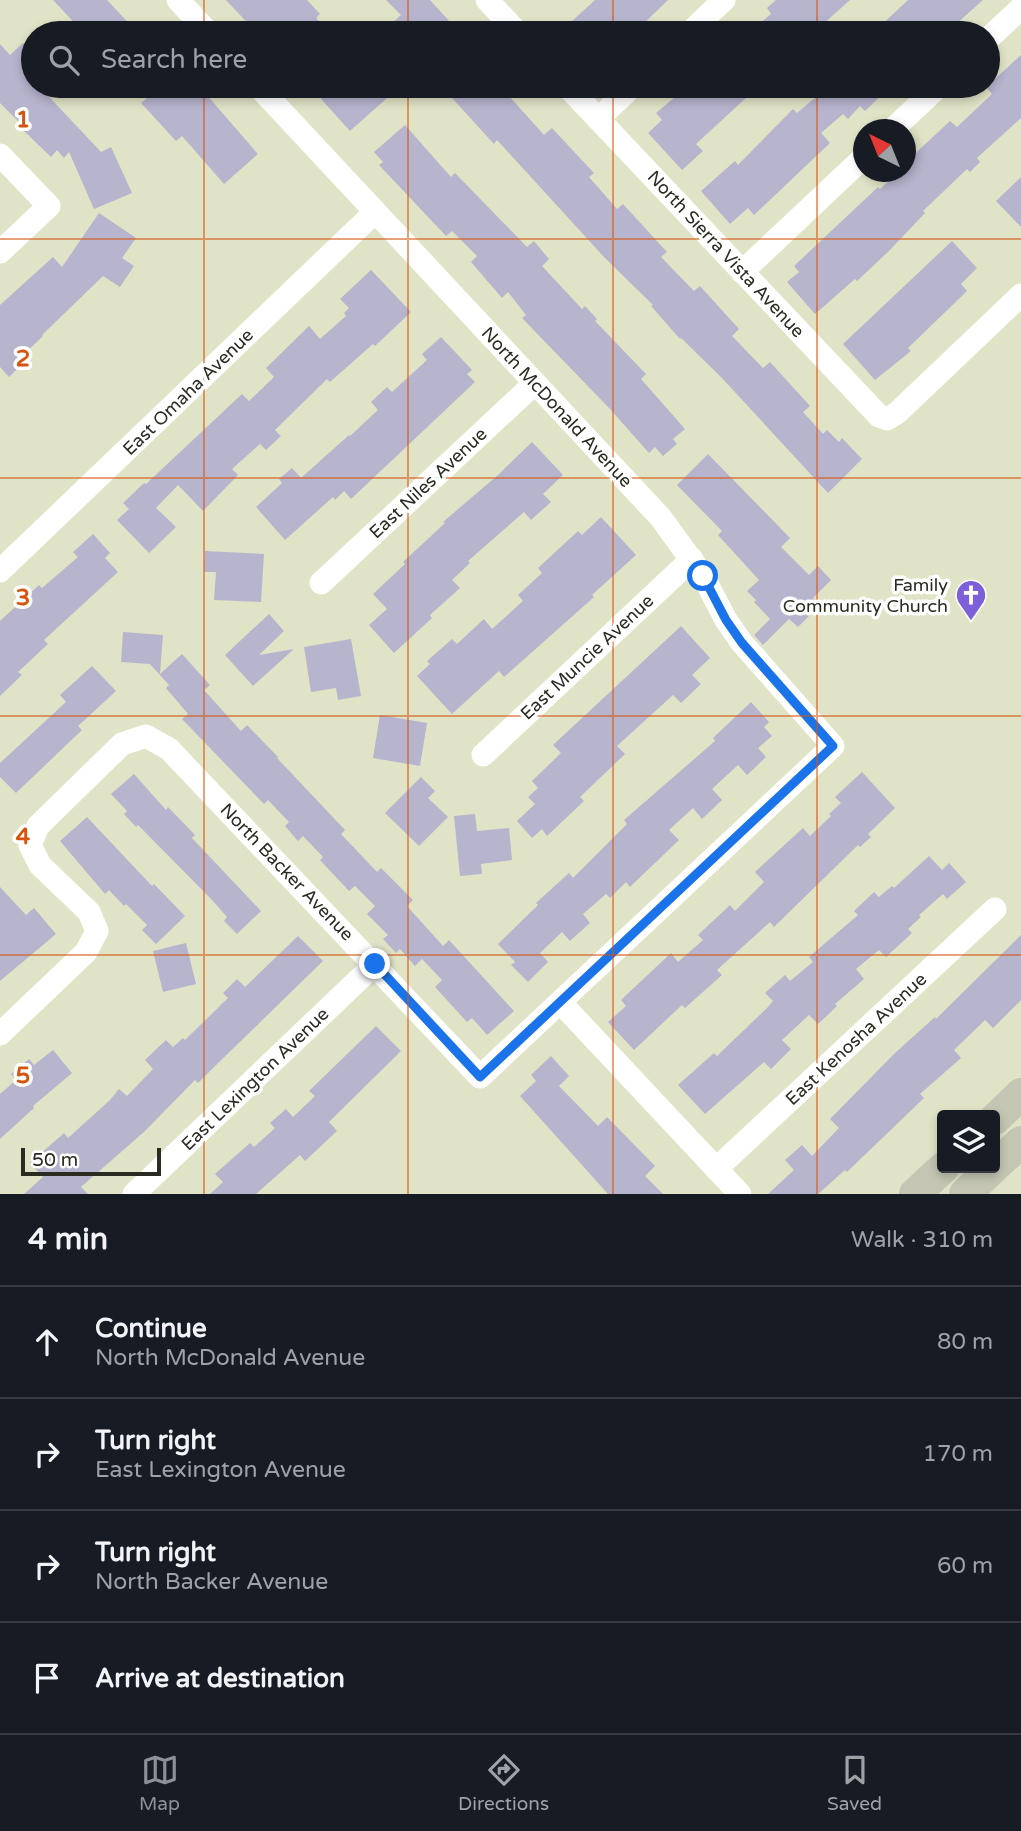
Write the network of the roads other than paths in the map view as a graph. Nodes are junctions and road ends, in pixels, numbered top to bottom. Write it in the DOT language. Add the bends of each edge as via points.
graph roads {
  1 [pos="178,0"];
  2 [pos="487,0"];
  3 [pos="724,0"];
  4 [pos="1021,8"];
  5 [pos="198,21"];
  6 [pos="507,21"];
  7 [pos="702,21"];
  8 [pos="1000,28"];
  9 [pos="269,98"];
  10 [pos="578,98"];
  11 [pos="621,98"];
  12 [pos="926,98"];
  13 [pos="598,119"];
  14 [pos="904,119"];
  15 [pos="0,155"];
  16 [pos="853,167"];
  17 [pos="375,212"];
  18 [pos="0,252"];
  19 [pos="742,272"];
  20 [pos="1021,295"];
  21 [pos="535,383"];
  22 [pos="692,559"];
  23 [pos="0,571"];
  24 [pos="321,583"];
  25 [pos="483,755"];
  26 [pos="995,909"];
  27 [pos="375,964"];
  28 [pos="560,1002"];
  29 [pos="0,1034"];
  30 [pos="1021,1094"];
  31 [pos="1000,1114"];
  32 [pos="1021,1142"];
  33 [pos="1000,1161"];
  34 [pos="716,1169"];
  35 [pos="938,1173"];
  36 [pos="988,1173"];
  37 [pos="134,1194"];
  38 [pos="740,1194"];
  39 [pos="915,1194"];
  40 [pos="965,1194"];
  1 -- 5 [label="street"];
  2 -- 6 [label="street"];
  3 -- 7 [label="street"];
  4 -- 8 [label="street"];
  9 -- 17 [label="street, North McDonald Avenue"];
  10 -- 13 [label="street, North Sierra Vista Avenue"];
  11 -- 13 [label="street"];
  12 -- 14 [label="street"];
  13 -- 19 [label="street, North Sierra Vista Avenue"];
  15 -- 18 [label="street" via="49,206"];
  16 -- 19 [label="street"];
  17 -- 21 [label="street, North McDonald Avenue"];
  17 -- 23 [label="street, East Omaha Avenue"];
  19 -- 20 [label="street, North Sierra Vista Avenue" via="879,416 887,419"];
  21 -- 22 [label="street, North McDonald Avenue" via="662,518"];
  21 -- 24 [label="street, East Niles Avenue"];
  22 -- 25 [label="street, East Muncie Avenue"];
  22 -- 28 [label="street, North McDonald Avenue" via="742,643 833,746"];
  26 -- 34 [label="street, East Kenosha Avenue"];
  27 -- 28 [label="street, North Backer Avenue" via="480,1077"];
  27 -- 29 [label="street, North Backer Avenue" via="169,749 146,736 122,744 38,827 30,845 40,865 89,912 97,931 86,952"];
  27 -- 37 [label="street, East Lexington Avenue"];
  28 -- 34 [label="street"];
  30 -- 31 [label="main road"];
  32 -- 33 [label="main road"];
  34 -- 38 [label="street"];
  35 -- 39 [label="main road"];
  36 -- 40 [label="main road"];
}
